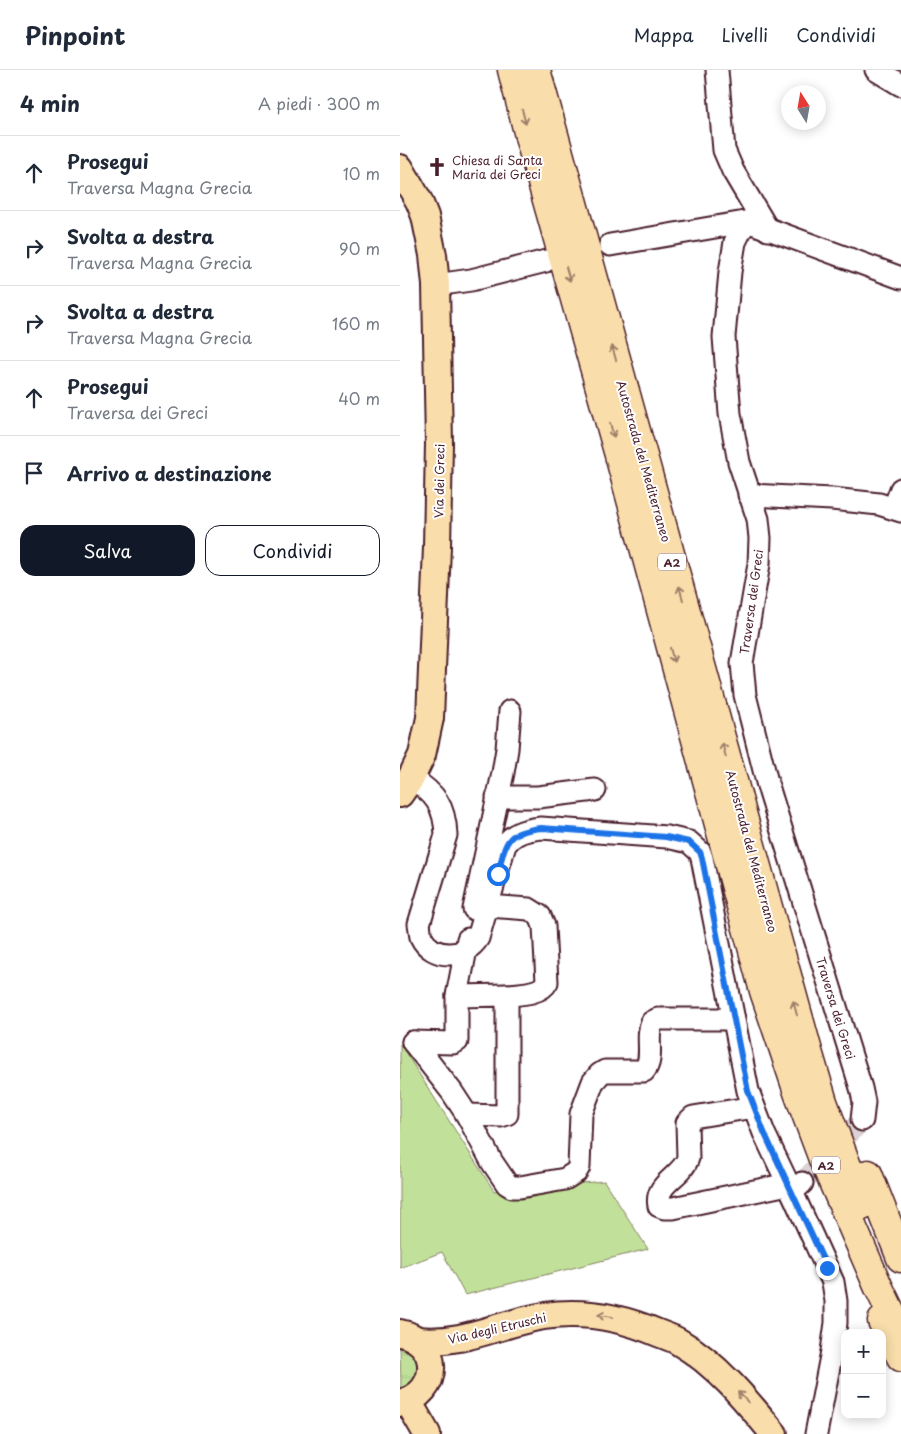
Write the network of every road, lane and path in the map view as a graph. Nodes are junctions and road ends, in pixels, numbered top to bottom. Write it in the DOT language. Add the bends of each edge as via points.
graph roads {
  1 [pos="512,70"];
  2 [pos="536,70"];
  3 [pos="717,70"];
  4 [pos="876,70"];
  5 [pos="901,84"];
  6 [pos="400,168"];
  7 [pos="400,199"];
  8 [pos="745,222"];
  9 [pos="768,230"];
  10 [pos="610,245"];
  11 [pos="546,261"];
  12 [pos="901,278"];
  13 [pos="436,285"];
  14 [pos="749,495"];
  15 [pos="899,503"];
  16 [pos="510,710"];
  17 [pos="404,779"];
  18 [pos="595,790"];
  19 [pos="497,797"];
  20 [pos="487,906"];
  21 [pos="465,952"];
  22 [pos="764,991"];
  23 [pos="507,995"];
  24 [pos="457,996"];
  25 [pos="734,1019"];
  26 [pos="808,1055"];
  27 [pos="754,1107"];
  28 [pos="467,1115"];
  29 [pos="862,1120"];
  30 [pos="794,1186"];
  31 [pos="901,1258"];
  32 [pos="901,1294"];
  33 [pos="901,1333"];
  34 [pos="407,1334"];
  35 [pos="901,1357"];
  36 [pos="404,1402"];
  37 [pos="427,1434"];
  38 [pos="774,1434"];
  39 [pos="816,1434"];
  1 -- 22 [label="highway, Autostrada del Mediterraneo / A2, one-way"];
  26 -- 2 [label="highway, Autostrada del Mediterraneo / A2, one-way"];
  3 -- 9 [label="street" via="724,150 732,171"];
  4 -- 5 [label="street"];
  6 -- 13 [label="main road, Via dei Greci" via="425,216"];
  7 -- 17 [label="main road, Via dei Greci" via="413,231 419,272 424,443 416,699"];
  8 -- 9 [label="street"];
  8 -- 10 [label="street"];
  8 -- 14 [label="street, Traversa dei Greci" via="735,242 724,337 730,414"];
  9 -- 12 [label="street"];
  11 -- 13 [label="street" via="472,280"];
  13 -- 17 [label="main road, Via dei Greci" via="438,547 430,711 422,755"];
  14 -- 15 [label="street"];
  14 -- 29 [label="street, Traversa dei Greci" via="758,519 760,551 742,662 745,695 768,786 861,1088 864,1102"];
  16 -- 19 [label="street" via="508,749"];
  17 -- 21 [label="street" via="426,787 442,810 445,822 446,835 419,924 421,936 430,947 443,954"];
  18 -- 19 [label="street" via="538,797"];
  19 -- 21 [label="street"];
  20 -- 21 [label="street" via="478,938"];
  20 -- 23 [label="street" via="529,909 543,920 548,982 542,988"];
  20 -- 25 [label="street" via="505,844 512,836 525,831 541,828 666,837 689,842 702,858"];
  21 -- 24 [label="street"];
  22 -- 33 [label="highway, A2" via="823,1159"];
  22 -- 35 [label="highway" via="770,1037 783,1084 816,1176 862,1282"];
  23 -- 24 [label="street"];
  23 -- 28 [label="street" via="507,1114"];
  24 -- 28 [label="street" via="457,1041 413,1042"];
  25 -- 27 [label="street"];
  25 -- 28 [label="street" via="652,1022 649,1028 649,1060 644,1071 606,1071 593,1082 581,1114 579,1167 565,1179 520,1187 507,1184"];
  26 -- 31 [label="highway, A2" via="834,1093"];
  26 -- 32 [label="highway, Autostrada del Mediterraneo" via="861,1204"];
  27 -- 30 [label="street"];
  27 -- 30 [label="street" via="693,1117 687,1123 688,1158 659,1193 660,1206 673,1208"];
  30 -- 39 [label="street" via="833,1282 836,1301 832,1351"];
  34 -- 36 [label="main road" via="425,1348 432,1368 425,1388 418,1396"];
  38 -- 34 [label="main road, Via degli Etruschi, one-way" via="728,1382 679,1342 613,1317 583,1313 544,1316 467,1338 433,1342"];
  36 -- 37 [label="main road"];
}
